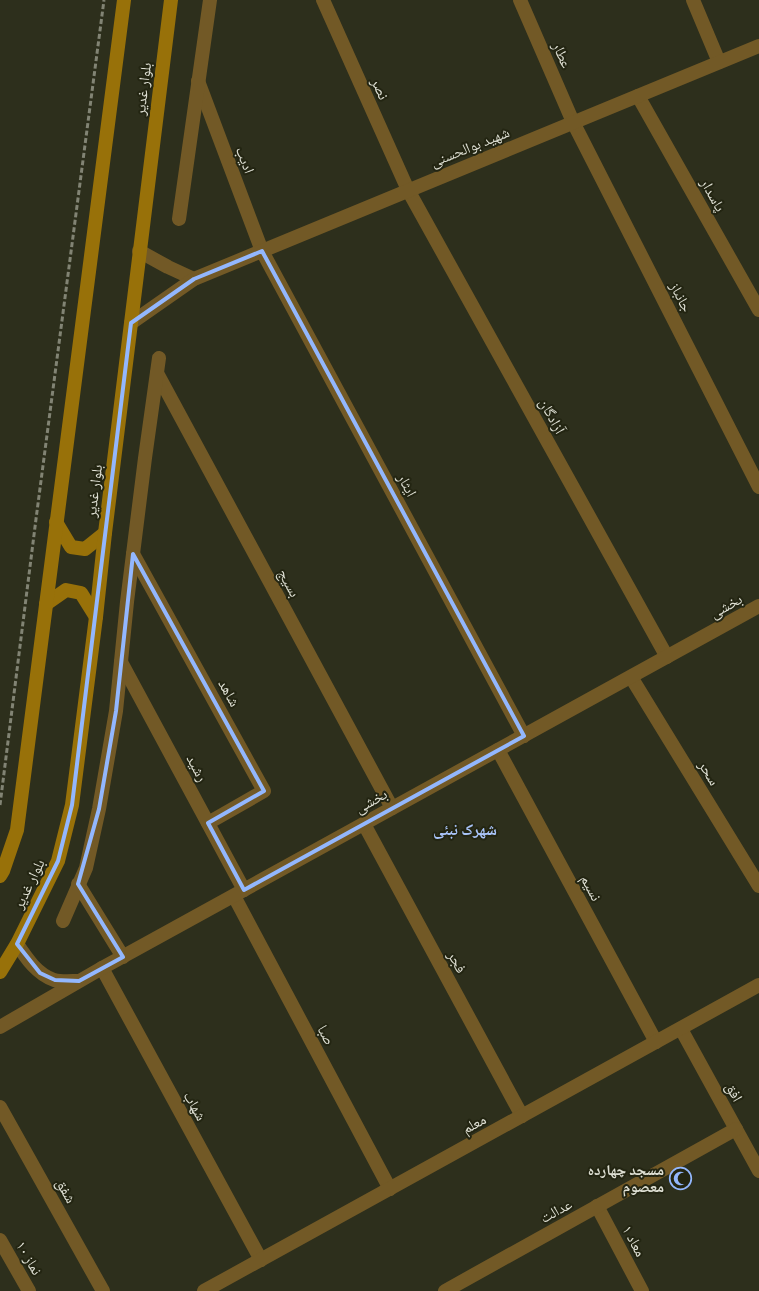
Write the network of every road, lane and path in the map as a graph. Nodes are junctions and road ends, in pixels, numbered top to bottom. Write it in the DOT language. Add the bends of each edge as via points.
graph roads {
  1 [pos="104,0"];
  2 [pos="124,0"];
  3 [pos="171,0"];
  4 [pos="210,0"];
  5 [pos="323,0"];
  6 [pos="520,0"];
  7 [pos="693,0"];
  8 [pos="759,46"];
  9 [pos="719,62"];
  10 [pos="198,82"];
  11 [pos="638,96"];
  12 [pos="573,122"];
  13 [pos="408,190"];
  14 [pos="179,219"];
  15 [pos="262,250"];
  16 [pos="139,251"];
  17 [pos="194,279"];
  18 [pos="759,310"];
  19 [pos="131,322"];
  20 [pos="159,358"];
  21 [pos="157,373"];
  22 [pos="759,487"];
  23 [pos="56,522"];
  24 [pos="105,533"];
  25 [pos="133,554"];
  26 [pos="46,604"];
  27 [pos="759,606"];
  28 [pos="96,617"];
  29 [pos="667,657"];
  30 [pos="121,662"];
  31 [pos="631,677"];
  32 [pos="524,736"];
  33 [pos="498,750"];
  34 [pos="0,805"];
  35 [pos="392,808"];
  36 [pos="208,823"];
  37 [pos="364,824"];
  38 [pos="0,876"];
  39 [pos="78,884"];
  40 [pos="759,886"];
  41 [pos="239,893"];
  42 [pos="63,921"];
  43 [pos="17,944"];
  44 [pos="122,957"];
  45 [pos="102,968"];
  46 [pos="0,972"];
  47 [pos="79,981"];
  48 [pos="759,985"];
  49 [pos="0,1027"];
  50 [pos="681,1028"];
  51 [pos="656,1042"];
  52 [pos="0,1107"];
  53 [pos="522,1116"];
  54 [pos="736,1130"];
  55 [pos="759,1171"];
  56 [pos="390,1189"];
  57 [pos="597,1206"];
  58 [pos="0,1240"];
  59 [pos="261,1260"];
  60 [pos="466,1286"];
  61 [pos="29,1291"];
  62 [pos="103,1291"];
  63 [pos="204,1291"];
  64 [pos="445,1291"];
  65 [pos="642,1291"];
  1 -- 34 [label="path"];
  2 -- 23 [label="main road, بلوار غدیر"];
  3 -- 16 [label="main road, بلوار غدیر"];
  4 -- 10 [label="street"];
  5 -- 13 [label="street, نصر"];
  6 -- 12 [label="street, عطار"];
  7 -- 9 [label="street"];
  8 -- 9 [label="street, شهید بوالحسنی"];
  9 -- 11 [label="street, شهید بوالحسنی"];
  10 -- 14 [label="street"];
  10 -- 15 [label="street, ادیب"];
  11 -- 12 [label="street, شهید بوالحسنی"];
  11 -- 18 [label="street, پاسدار"];
  12 -- 13 [label="street, شهید بوالحسنی"];
  12 -- 22 [label="street, جانباز"];
  13 -- 15 [label="street, شهید بوالحسنی"];
  13 -- 29 [label="street, آزادگان"];
  15 -- 17 [label="street, شهید بوالحسنی"];
  15 -- 32 [label="street, ایثار"];
  16 -- 17 [label="street"];
  16 -- 19 [label="main road, بلوار غدیر"];
  17 -- 19 [label="street, شهید بوالحسنی"];
  19 -- 24 [label="main road, بلوار غدیر"];
  20 -- 21 [label="street"];
  21 -- 25 [label="street"];
  21 -- 35 [label="street, بسیج"];
  23 -- 24 [label="main road" via="71,547 85,549"];
  23 -- 26 [label="main road, بلوار غدیر"];
  24 -- 28 [label="main road, بلوار غدیر"];
  25 -- 30 [label="street"];
  25 -- 36 [label="street, شاهد" via="264,791"];
  26 -- 28 [label="main road" via="66,590 81,593"];
  26 -- 38 [label="main road, بلوار غدیر" via="17,830"];
  27 -- 29 [label="street, بخشی"];
  28 -- 43 [label="main road, بلوار غدیر" via="72,805 58,861"];
  29 -- 31 [label="street, بخشی"];
  30 -- 36 [label="street, رشید"];
  30 -- 39 [label="street" via="99,809 86,868"];
  31 -- 32 [label="street, بخشی"];
  31 -- 40 [label="street, سحر"];
  32 -- 33 [label="street, بخشی"];
  33 -- 35 [label="street, بخشی"];
  33 -- 51 [label="street, نسیم"];
  35 -- 37 [label="street, بخشی"];
  36 -- 41 [label="street, رشید"];
  37 -- 41 [label="street, بخشی"];
  37 -- 53 [label="street, فجر"];
  39 -- 42 [label="street"];
  39 -- 44 [label="street"];
  41 -- 44 [label="street, بخشی"];
  41 -- 56 [label="street, صبا"];
  43 -- 46 [label="main road, بلوار غدیر"];
  43 -- 47 [label="street" via="40,973 55,980"];
  44 -- 45 [label="street, بخشی"];
  45 -- 47 [label="street, بخشی"];
  45 -- 59 [label="street, شهاب"];
  47 -- 49 [label="street, بخشی"];
  48 -- 50 [label="street, معلم"];
  50 -- 51 [label="street, معلم"];
  50 -- 54 [label="street, افق"];
  51 -- 53 [label="street, معلم"];
  52 -- 62 [label="street, شفق"];
  53 -- 56 [label="street, معلم"];
  54 -- 55 [label="street, افق"];
  54 -- 57 [label="street, عدالت"];
  56 -- 59 [label="street, معلم"];
  57 -- 60 [label="street, عدالت"];
  57 -- 65 [label="street, معاد ۱"];
  58 -- 61 [label="street, نماز ۱۰"];
  59 -- 63 [label="street, معلم"];
  60 -- 64 [label="street, عدالت"];
}
